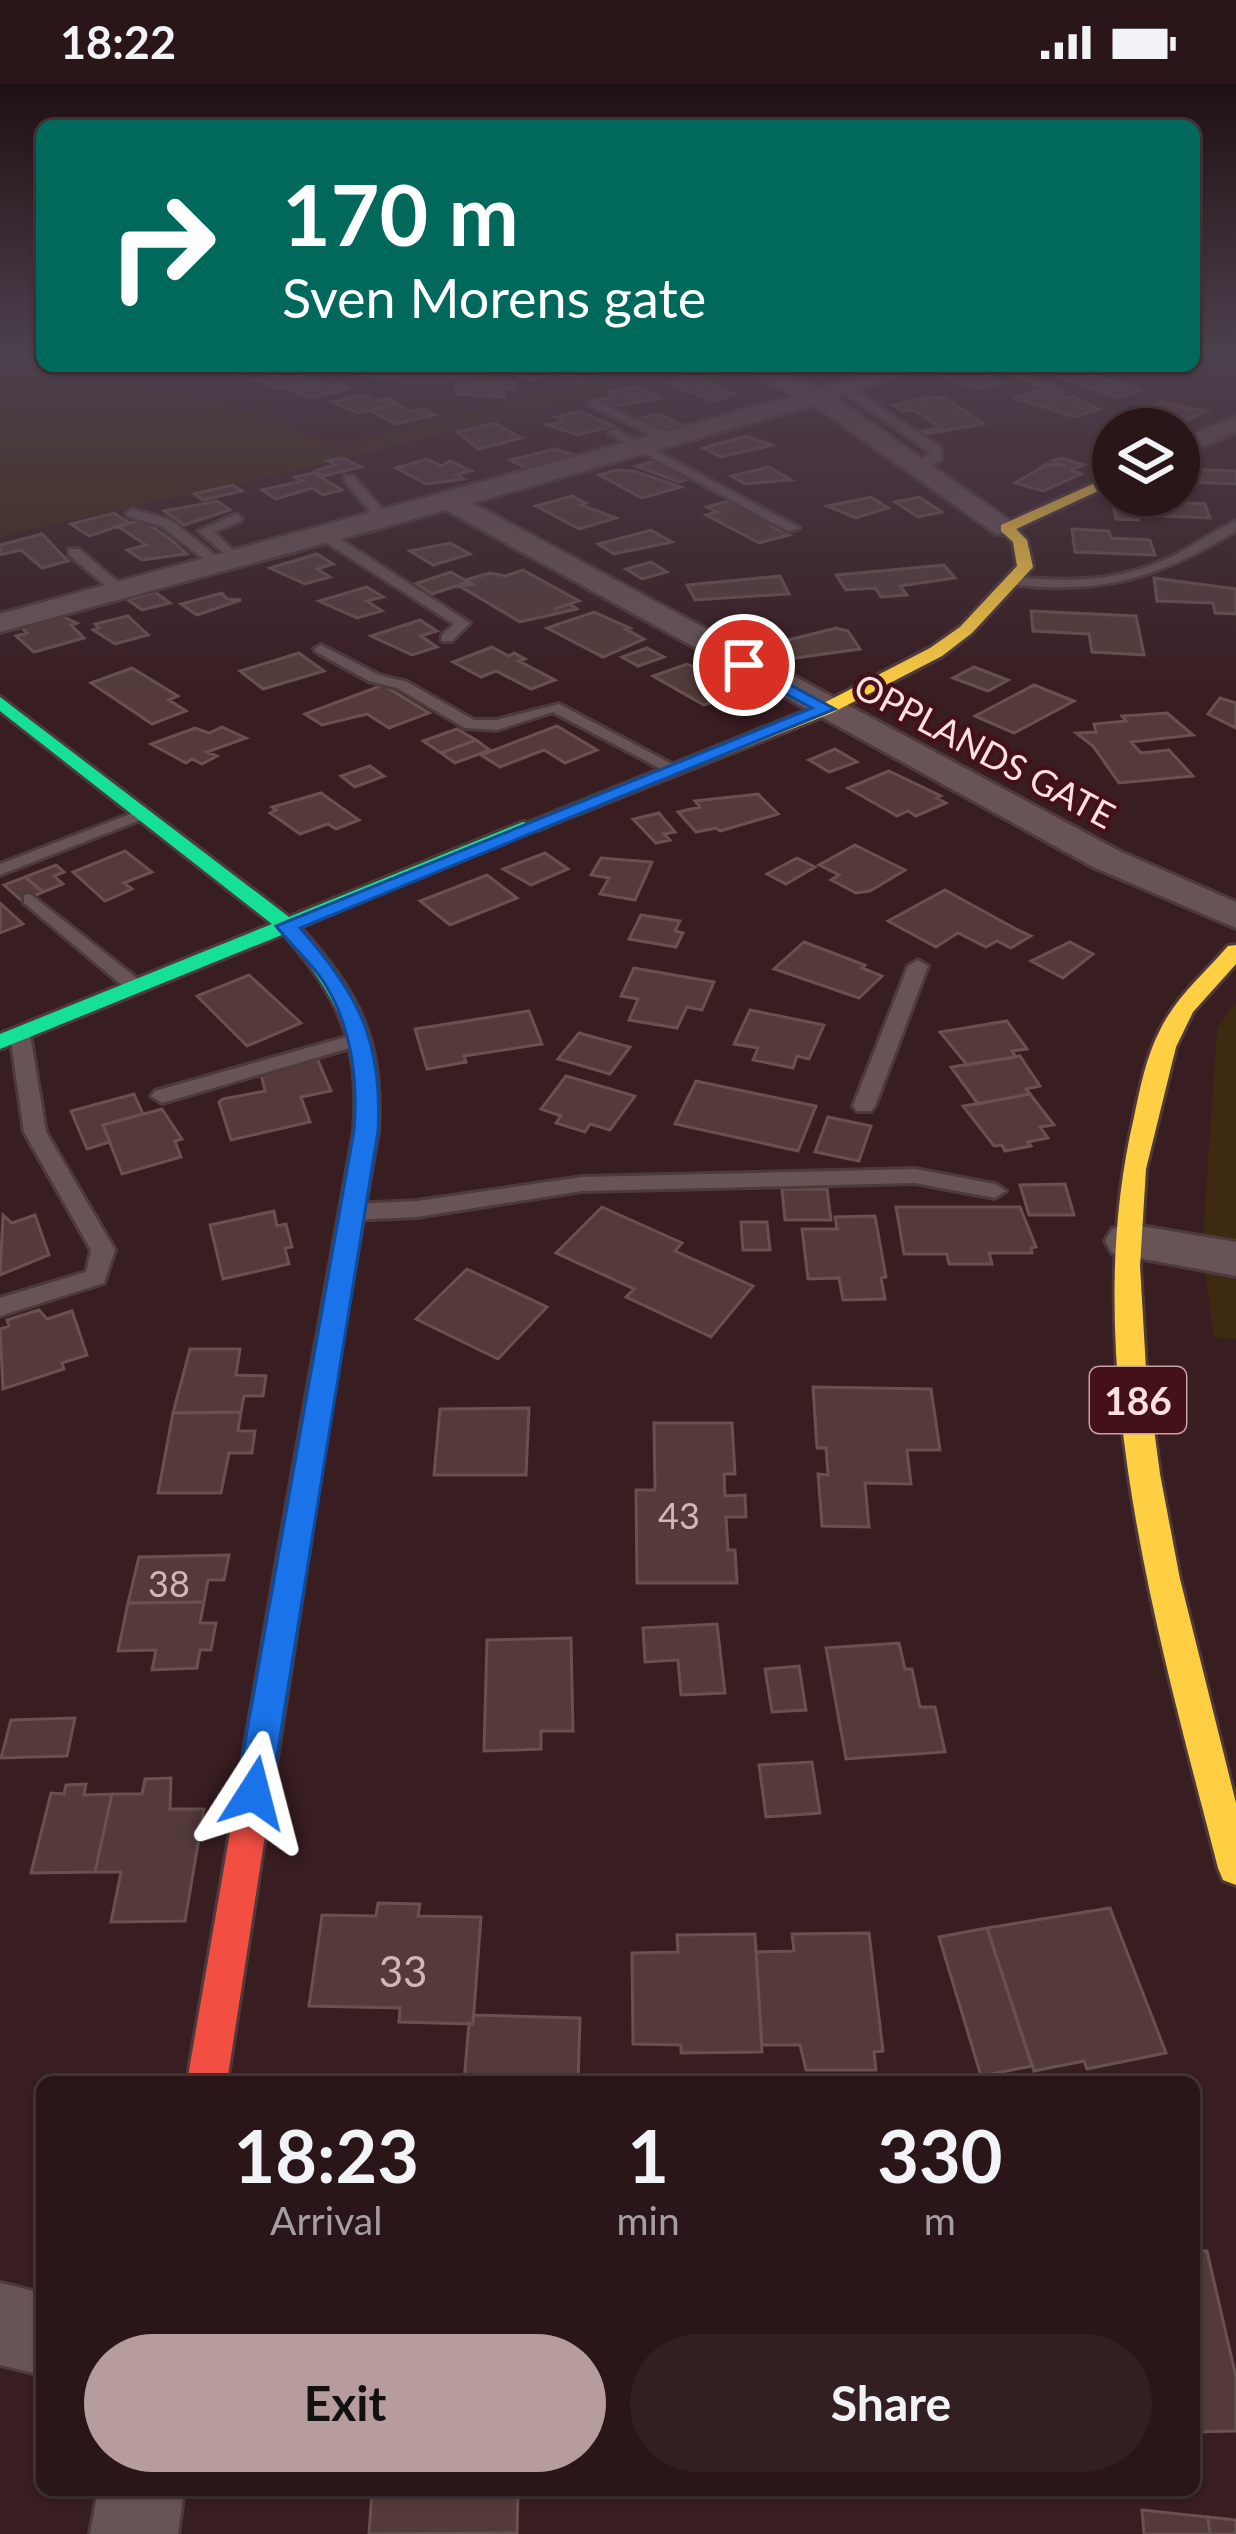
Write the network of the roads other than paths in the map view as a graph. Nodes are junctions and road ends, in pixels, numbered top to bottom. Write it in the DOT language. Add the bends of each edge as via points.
graph roads {
  1 [pos="571,468"];
  2 [pos="681,468"];
  3 [pos="920,468"];
  4 [pos="349,479"];
  5 [pos="1092,489"];
  6 [pos="451,502"];
  7 [pos="132,513"];
  8 [pos="236,518"];
  9 [pos="384,519"];
  10 [pos="1236,525"];
  11 [pos="793,528"];
  12 [pos="1006,528"];
  13 [pos="324,536"];
  14 [pos="74,552"];
  15 [pos="227,561"];
  16 [pos="1016,581"];
  17 [pos="118,590"];
  18 [pos="0,623"];
  19 [pos="447,638"];
  20 [pos="321,649"];
  21 [pos="0,702"];
  22 [pos="826,709"];
  23 [pos="675,770"];
  24 [pos="144,815"];
  25 [pos="0,870"];
  26 [pos="30,899"];
  27 [pos="1236,916"];
  28 [pos="287,926"];
  29 [pos="1236,951"];
  30 [pos="918,966"];
  31 [pos="136,987"];
  32 [pos="10,1038"];
  33 [pos="360,1039"];
  34 [pos="162,1096"];
  35 [pos="864,1106"];
  36 [pos="995,1191"];
  37 [pos="351,1212"];
  38 [pos="1129,1241"];
  39 [pos="1236,1259"];
  40 [pos="0,1307"];
  41 [pos="1236,1868"];
  42 [pos="208,2076"];
  43 [pos="0,2324"];
  44 [pos="36,2333"];
  45 [pos="140,2496"];
  46 [pos="134,2534"];
  1 -- 6 [label="street"];
  2 -- 11 [label="lane"];
  3 -- 12 [label="street"];
  4 -- 9 [label="lane"];
  5 -- 12 [label="street"];
  6 -- 9 [label="street"];
  6 -- 22 [label="street, OPPLANDS GATE"];
  7 -- 15 [label="lane" via="166,523"];
  8 -- 15 [label="lane" via="205,531"];
  9 -- 13 [label="street"];
  10 -- 16 [label="lane" via="1142,576 1072,588"];
  12 -- 16 [label="street" via="1023,554"];
  13 -- 15 [label="street"];
  13 -- 19 [label="lane" via="463,623"];
  14 -- 17 [label="lane"];
  15 -- 17 [label="street"];
  16 -- 22 [label="street" via="936,652"];
  17 -- 18 [label="street"];
  20 -- 23 [label="lane" via="472,725 554,706"];
  21 -- 24 [label="street"];
  22 -- 23 [label="street"];
  22 -- 27 [label="street, OPPLANDS GATE" via="1106,859"];
  23 -- 28 [label="street"];
  24 -- 25 [label="lane"];
  24 -- 28 [label="street"];
  26 -- 31 [label="lane"];
  28 -- 31 [label="street"];
  28 -- 33 [label="street" via="333,977"];
  29 -- 38 [label="street, 186" via="1182,1013 1149,1079"];
  30 -- 35 [label="lane"];
  31 -- 32 [label="street"];
  32 -- 40 [label="lane" via="35,1132 103,1250 96,1277"];
  33 -- 34 [label="lane"];
  33 -- 37 [label="street" via="369,1090"];
  36 -- 37 [label="lane" via="915,1176 581,1184"];
  37 -- 42 [label="street"];
  38 -- 39 [label="street"];
  38 -- 41 [label="street, 186" via="1148,1492 1176,1638"];
  43 -- 44 [label="street"];
  45 -- 46 [label="street"];
}
